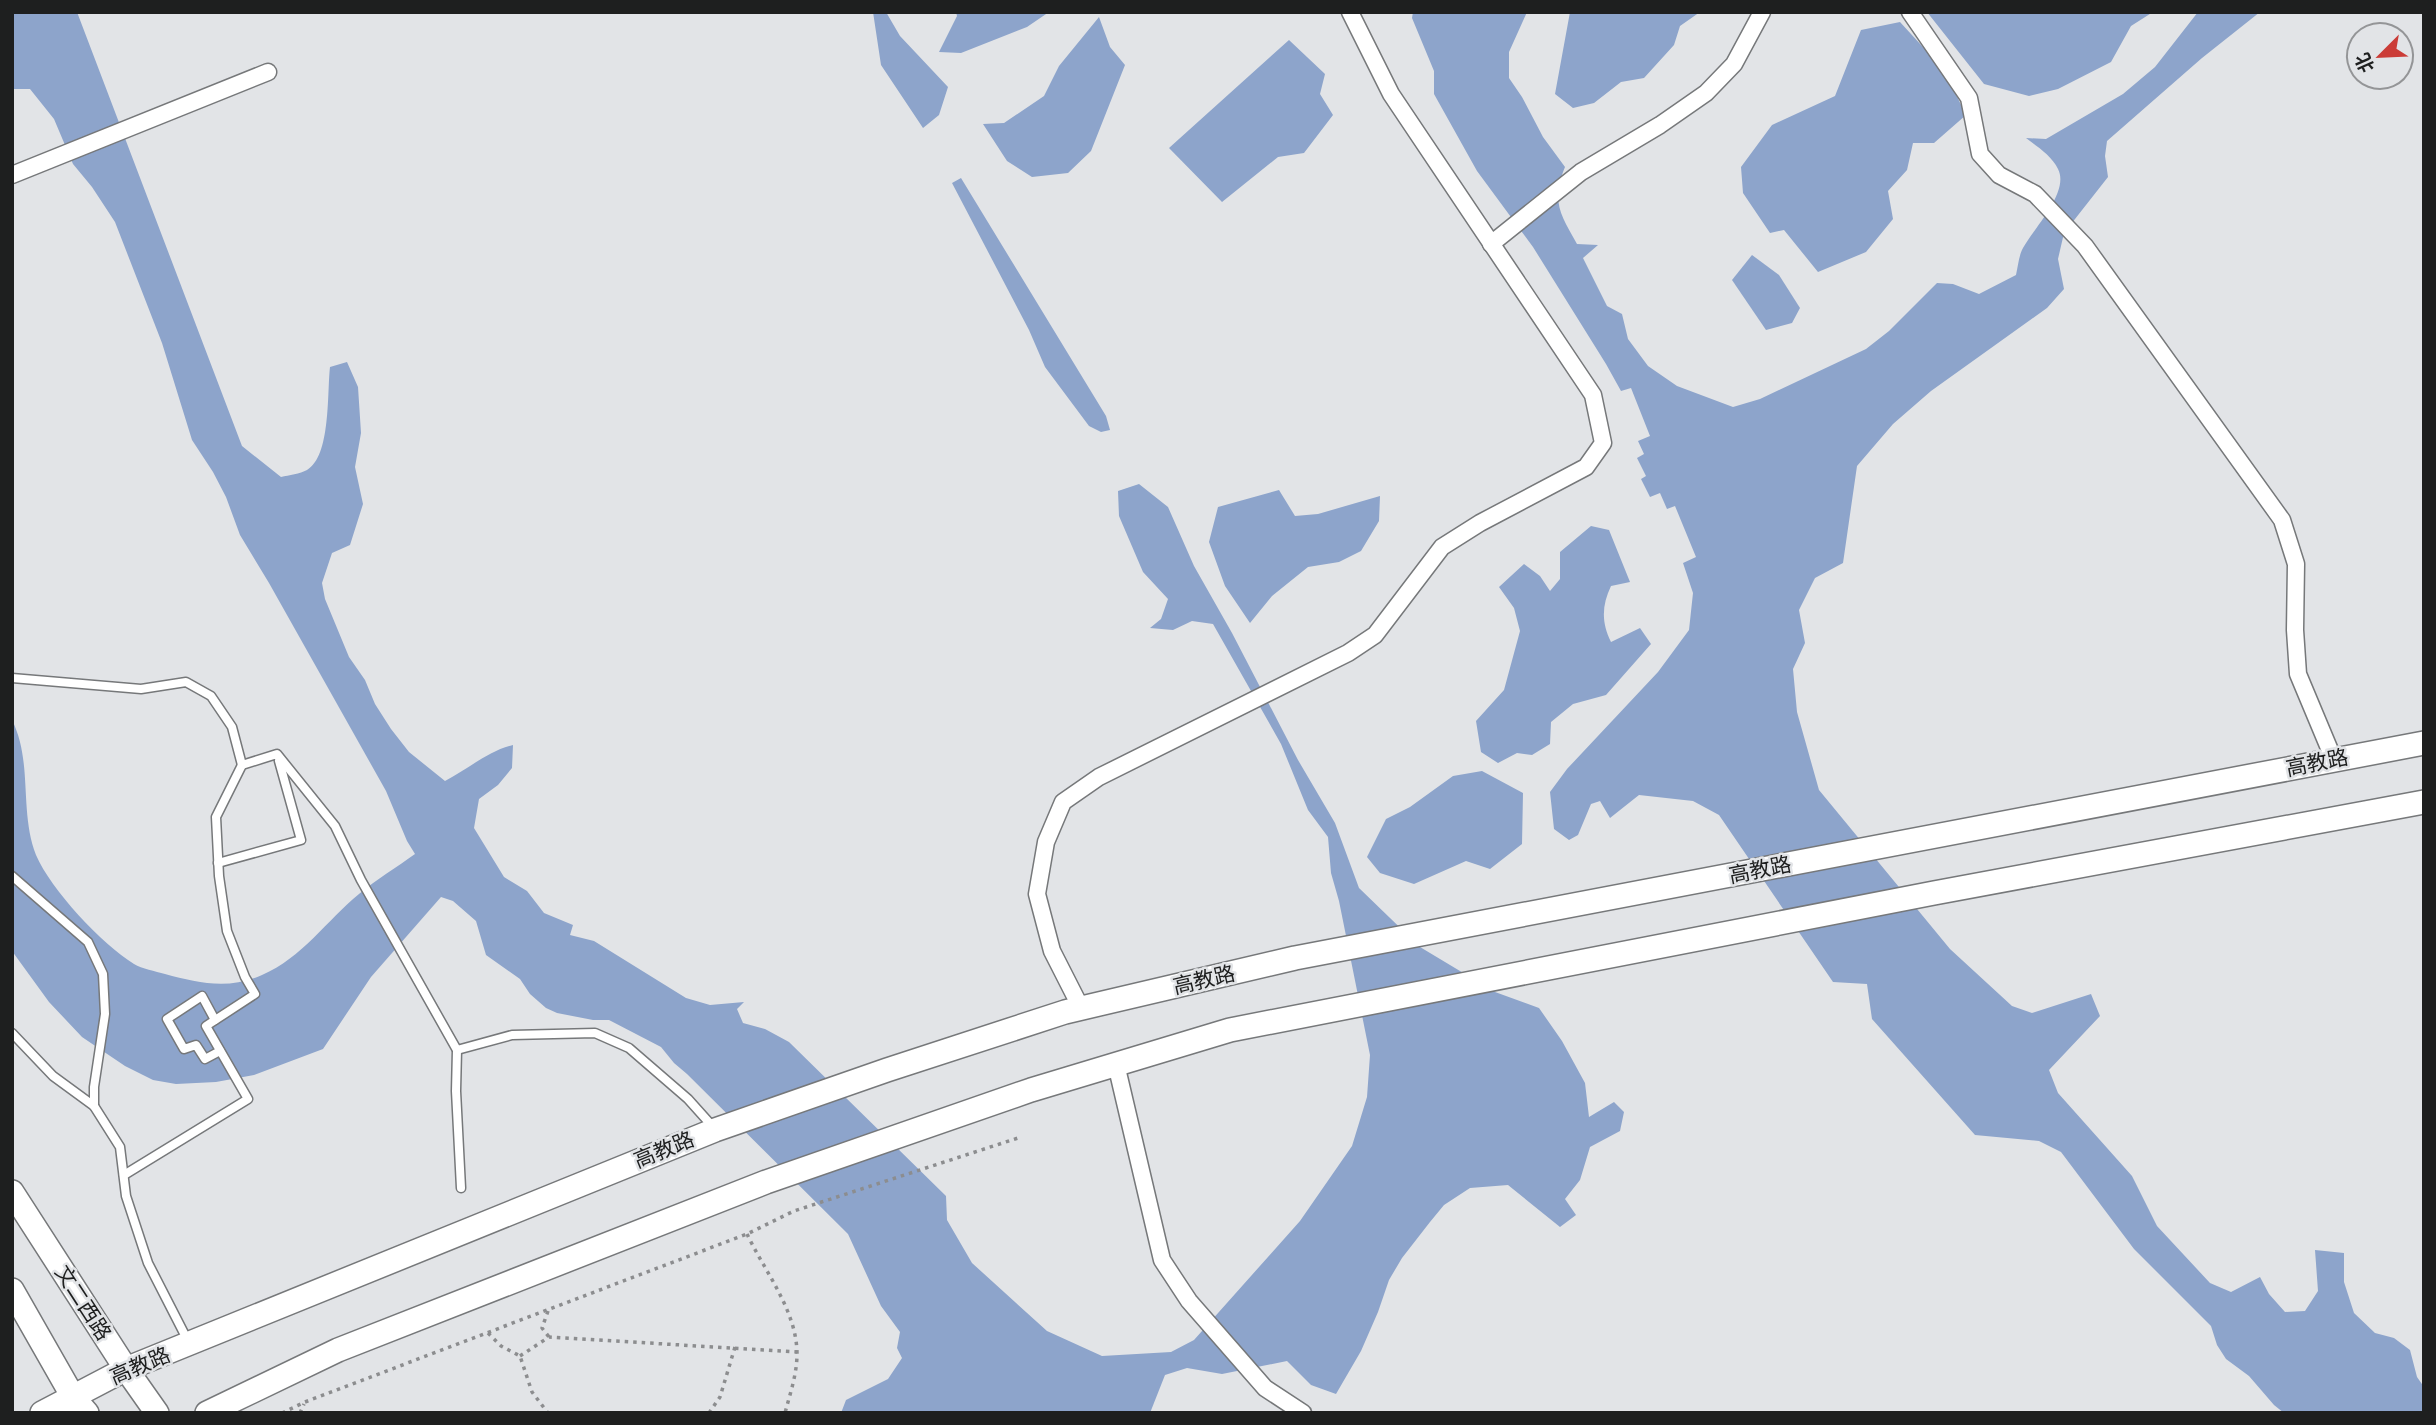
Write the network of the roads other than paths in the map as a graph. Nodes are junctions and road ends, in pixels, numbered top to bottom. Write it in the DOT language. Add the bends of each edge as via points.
graph roads {
  1 [pos="1350,12"];
  2 [pos="1762,12"];
  3 [pos="1910,12"];
  4 [pos="268,72"];
  5 [pos="12,175"];
  6 [pos="1491,244"];
  7 [pos="12,678"];
  8 [pos="2424,743"];
  9 [pos="277,754"];
  10 [pos="2334,760"];
  11 [pos="242,765"];
  12 [pos="2424,802"];
  13 [pos="218,863"];
  14 [pos="12,876"];
  15 [pos="1082,1008"];
  16 [pos="215,1020"];
  17 [pos="12,1033"];
  18 [pos="220,1051"];
  19 [pos="457,1051"];
  20 [pos="1116,1064"];
  21 [pos="94,1106"];
  22 [pos="715,1130"];
  23 [pos="124,1175"];
  24 [pos="461,1188"];
  25 [pos="12,1192"];
  26 [pos="12,1290"];
  27 [pos="190,1345"];
  28 [pos="126,1369"];
  29 [pos="80,1405"];
  30 [pos="42,1413"];
  31 [pos="157,1413"];
  32 [pos="207,1413"];
  33 [pos="1303,1413"];
  1 -- 6 [label="street" via="1391,94"];
  2 -- 6 [label="street" via="1734,64 1706,93 1581,172"];
  3 -- 10 [label="street" via="1969,98 1980,154 1999,175 2035,194 2085,246 2282,520 2296,564 2298,674"];
  4 -- 5 [label="street"];
  6 -- 15 [label="street" via="1593,395 1603,443 1586,467 1442,547 1375,635 1348,653 1099,777 1063,802 1046,842 1037,894 1052,951"];
  7 -- 11 [label="lane" via="141,689 186,682 211,696 232,727"];
  8 -- 10 [label="main road, 高教路"];
  9 -- 11 [label="lane"];
  9 -- 13 [label="lane" via="301,840"];
  9 -- 19 [label="lane" via="335,826"];
  10 -- 15 [label="main road, 高教路" via="1295,958"];
  11 -- 13 [label="lane" via="216,817"];
  12 -- 20 [label="main road" via="1230,1030"];
  13 -- 16 [label="lane" via="227,931 256,994"];
  14 -- 21 [label="lane" via="88,942 103,974 105,1014"];
  15 -- 22 [label="main road, 高教路"];
  16 -- 18 [label="lane" via="206,1026"];
  16 -- 18 [label="lane" via="202,996 167,1019 184,1049 196,1045 205,1059"];
  17 -- 21 [label="lane" via="53,1076"];
  18 -- 23 [label="lane" via="248,1099"];
  19 -- 22 [label="lane" via="512,1035 595,1033 629,1048 688,1099"];
  19 -- 24 [label="lane"];
  20 -- 32 [label="main road" via="766,1182 338,1350"];
  20 -- 33 [label="street" via="1162,1260 1189,1301 1265,1388"];
  21 -- 23 [label="lane" via="120,1147"];
  22 -- 27 [label="main road, 高教路"];
  23 -- 27 [label="lane" via="148,1264"];
  25 -- 28 [label="main road, 文二西路"];
  26 -- 29 [label="main road"];
  27 -- 28 [label="main road, 高教路"];
  28 -- 29 [label="main road, 高教路"];
  28 -- 31 [label="main road, 文二西路"];
  29 -- 30 [label="main road, 高教路"];
}
